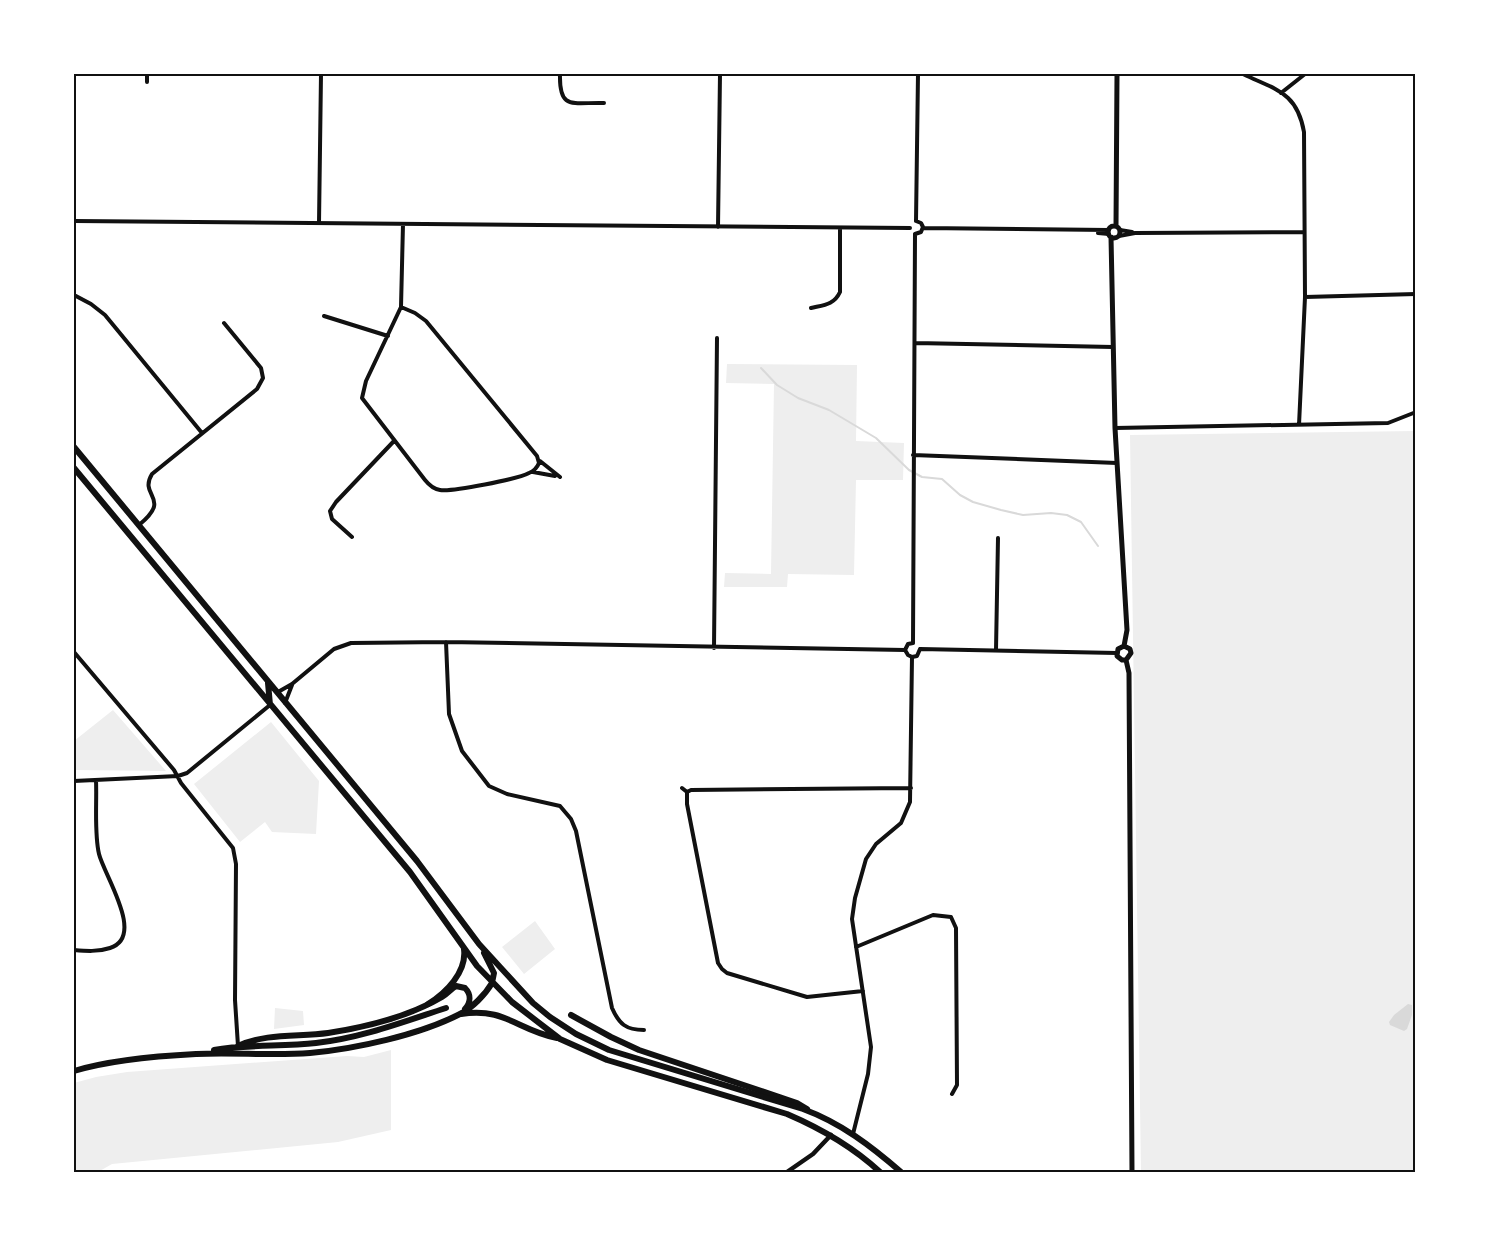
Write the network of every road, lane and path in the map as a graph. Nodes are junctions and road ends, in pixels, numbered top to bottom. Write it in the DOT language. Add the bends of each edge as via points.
graph roads {
  1 [pos="147,74"];
  2 [pos="321,74"];
  3 [pos="560,74"];
  4 [pos="720,74"];
  5 [pos="918,74"];
  6 [pos="1117,74"];
  7 [pos="1243,74"];
  8 [pos="1305,74"];
  9 [pos="147,82"];
  10 [pos="1281,93"];
  11 [pos="604,103"];
  12 [pos="74,221"];
  13 [pos="916,221"];
  14 [pos="319,223"];
  15 [pos="403,224"];
  16 [pos="718,226"];
  17 [pos="840,228"];
  18 [pos="910,228"];
  19 [pos="923,228"];
  20 [pos="1114,232"];
  21 [pos="1304,232"];
  22 [pos="915,234"];
  23 [pos="1416,294"];
  24 [pos="74,296"];
  25 [pos="1305,297"];
  26 [pos="401,307"];
  27 [pos="811,308"];
  28 [pos="324,316"];
  29 [pos="224,323"];
  30 [pos="388,336"];
  31 [pos="717,338"];
  32 [pos="915,343"];
  33 [pos="1113,347"];
  34 [pos="1416,412"];
  35 [pos="1299,425"];
  36 [pos="1115,428"];
  37 [pos="202,433"];
  38 [pos="394,441"];
  39 [pos="74,447"];
  40 [pos="913,455"];
  41 [pos="538,460"];
  42 [pos="1117,463"];
  43 [pos="74,468"];
  44 [pos="532,472"];
  45 [pos="139,526"];
  46 [pos="352,537"];
  47 [pos="998,538"];
  48 [pos="446,642"];
  49 [pos="913,642"];
  50 [pos="1124,646"];
  51 [pos="714,648"];
  52 [pos="920,649"];
  53 [pos="905,650"];
  54 [pos="996,650"];
  55 [pos="74,652"];
  56 [pos="1117,653"];
  57 [pos="912,657"];
  58 [pos="1126,660"];
  59 [pos="267,683"];
  60 [pos="292,684"];
  61 [pos="276,693"];
  62 [pos="285,704"];
  63 [pos="273,705"];
  64 [pos="178,776"];
  65 [pos="96,780"];
  66 [pos="74,781"];
  67 [pos="682,788"];
  68 [pos="911,788"];
  69 [pos="687,792"];
  70 [pos="479,944"];
  71 [pos="856,947"];
  72 [pos="464,948"];
  73 [pos="74,950"];
  74 [pos="492,983"];
  75 [pos="863,991"];
  76 [pos="428,1004"];
  77 [pos="446,1008"];
  78 [pos="460,1014"];
  79 [pos="571,1015"];
  80 [pos="644,1030"];
  81 [pos="560,1039"];
  82 [pos="238,1050"];
  83 [pos="74,1071"];
  84 [pos="952,1094"];
  85 [pos="813,1113"];
  86 [pos="853,1134"];
  87 [pos="831,1135"];
  88 [pos="787,1173"];
  89 [pos="880,1173"];
  90 [pos="901,1173"];
  91 [pos="1132,1173"];
  1 -- 9 [label="street"];
  2 -- 14 [label="street"];
  3 -- 11 [label="street" via="563,99"];
  4 -- 16 [label="street"];
  5 -- 13 [label="street"];
  6 -- 20 [label="main road"];
  7 -- 10 [label="street"];
  8 -- 10 [label="street"];
  10 -- 21 [label="street" via="1298,110 1304,132"];
  12 -- 14 [label="street"];
  13 -- 18 [label="street"];
  13 -- 19 [label="street"];
  14 -- 15 [label="street"];
  15 -- 16 [label="street"];
  15 -- 26 [label="street"];
  16 -- 17 [label="street"];
  17 -- 18 [label="street"];
  17 -- 27 [label="street" via="840,292 830,304"];
  18 -- 22 [label="street"];
  19 -- 20 [label="street"];
  19 -- 22 [label="street"];
  20 -- 21 [label="street"];
  20 -- 33 [label="main road"];
  21 -- 25 [label="street"];
  22 -- 32 [label="street"];
  23 -- 25 [label="street"];
  24 -- 37 [label="street" via="105,315"];
  25 -- 35 [label="street"];
  26 -- 30 [label="street"];
  26 -- 41 [label="street" via="426,321"];
  28 -- 30 [label="street"];
  29 -- 37 [label="street" via="261,368 263,378 257,389"];
  30 -- 38 [label="street" via="366,381 362,399"];
  31 -- 51 [label="street"];
  32 -- 33 [label="street"];
  32 -- 40 [label="street"];
  33 -- 36 [label="main road"];
  34 -- 35 [label="street" via="1388,423"];
  35 -- 36 [label="street"];
  36 -- 42 [label="main road"];
  37 -- 45 [label="street" via="149,477 154,509"];
  38 -- 44 [label="street" via="431,487 438,490"];
  38 -- 46 [label="street" via="330,511 332,519"];
  39 -- 45 [label="main road"];
  40 -- 42 [label="street"];
  40 -- 49 [label="street"];
  41 -- 44 [label="street"];
  41 -- 44 [label="street" via="558,476"];
  42 -- 50 [label="main road" via="1126,597"];
  43 -- 63 [label="main road"];
  45 -- 59 [label="main road"];
  47 -- 54 [label="street"];
  48 -- 51 [label="street"];
  48 -- 60 [label="street" via="351,643 334,649"];
  48 -- 80 [label="street" via="449,714 462,751 489,786 560,806 571,819 612,1008 627,1028"];
  49 -- 52 [label="street"];
  49 -- 53 [label="street"];
  50 -- 56 [label="main road"];
  50 -- 58 [label="main road" via="1131,653"];
  51 -- 53 [label="street"];
  52 -- 54 [label="street"];
  52 -- 57 [label="street"];
  53 -- 57 [label="street"];
  54 -- 56 [label="street"];
  55 -- 64 [label="street"];
  56 -- 58 [label="main road"];
  57 -- 68 [label="street"];
  58 -- 91 [label="main road"];
  59 -- 61 [label="main road"];
  59 -- 63 [label="main road"];
  60 -- 61 [label="street"];
  60 -- 62 [label="street"];
  61 -- 62 [label="main road"];
  61 -- 63 [label="main road"];
  62 -- 63 [label="main road"];
  62 -- 70 [label="main road" via="410,853"];
  63 -- 64 [label="street" via="188,773"];
  63 -- 72 [label="main road" via="416,880"];
  64 -- 65 [label="street"];
  64 -- 82 [label="street" via="235,856"];
  65 -- 66 [label="street"];
  65 -- 73 [label="street" via="98,850 121,904 123,938 113,948"];
  67 -- 69 [label="street"];
  68 -- 69 [label="street"];
  68 -- 71 [label="street" via="901,823 876,843 866,859 852,912"];
  69 -- 75 [label="street" via="722,969 807,997"];
  70 -- 74 [label="main road" via="494,971"];
  70 -- 85 [label="main road" via="533,1003 576,1034 626,1056"];
  71 -- 75 [label="street"];
  71 -- 84 [label="street" via="933,915 951,917 956,928 957,1074"];
  72 -- 74 [label="main road"];
  72 -- 76 [label="main road" via="457,977"];
  74 -- 78 [label="main road"];
  74 -- 81 [label="main road"];
  75 -- 86 [label="street" via="871,1053"];
  76 -- 78 [label="main road" via="455,987 463,987 470,1001"];
  76 -- 82 [label="main road" via="341,1031 251,1040"];
  77 -- 82 [label="main road" via="378,1031 330,1041"];
  78 -- 81 [label="main road" via="494,1013 540,1035"];
  78 -- 82 [label="main road" via="418,1030 348,1047 308,1053"];
  79 -- 85 [label="main road" via="633,1047 797,1103"];
  81 -- 87 [label="main road" via="611,1061 787,1114"];
  82 -- 83 [label="main road" via="132,1060"];
  85 -- 86 [label="main road"];
  86 -- 90 [label="main road"];
  87 -- 88 [label="street"];
  87 -- 89 [label="main road"];
}
